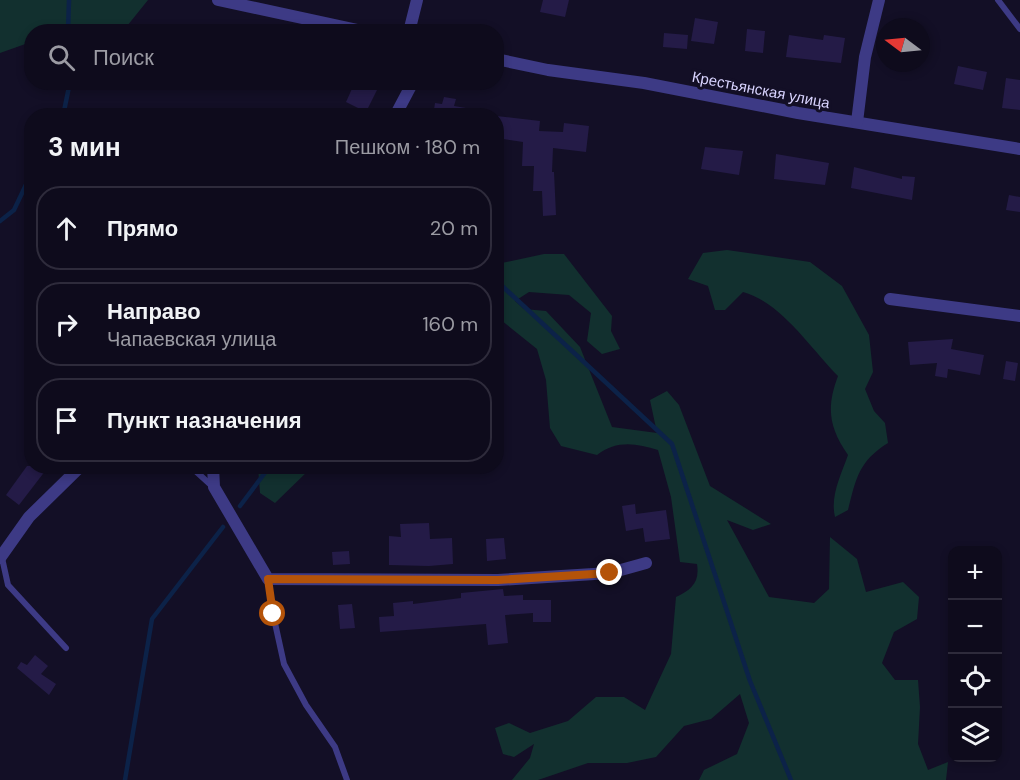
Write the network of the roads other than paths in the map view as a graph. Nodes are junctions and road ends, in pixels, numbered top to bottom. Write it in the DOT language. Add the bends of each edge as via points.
graph roads {
  1 [pos="218,0"];
  2 [pos="417,0"];
  3 [pos="879,0"];
  4 [pos="998,0"];
  5 [pos="330,24"];
  6 [pos="411,24"];
  7 [pos="1020,29"];
  8 [pos="504,60"];
  9 [pos="408,90"];
  10 [pos="399,108"];
  11 [pos="857,122"];
  12 [pos="1020,149"];
  13 [pos="890,299"];
  14 [pos="1020,316"];
  15 [pos="73,474"];
  16 [pos="199,474"];
  17 [pos="213,474"];
  18 [pos="214,487"];
  19 [pos="1,558"];
  20 [pos="646,563"];
  21 [pos="268,579"];
  22 [pos="66,648"];
  23 [pos="347,780"];
  1 -- 5 [label="street"];
  2 -- 6 [label="street"];
  3 -- 11 [label="street" via="865,57"];
  4 -- 7 [label="lane"];
  8 -- 11 [label="street, Крестьянская улица"];
  9 -- 10 [label="street"];
  11 -- 12 [label="street, Крестьянская улица"];
  13 -- 14 [label="street"];
  15 -- 19 [label="street" via="29,517"];
  16 -- 18 [label="lane"];
  17 -- 18 [label="street"];
  18 -- 21 [label="street"];
  19 -- 22 [label="lane" via="8,585"];
  20 -- 21 [label="street" via="610,573 498,580"];
  21 -- 23 [label="lane" via="284,663 335,747"];
}
